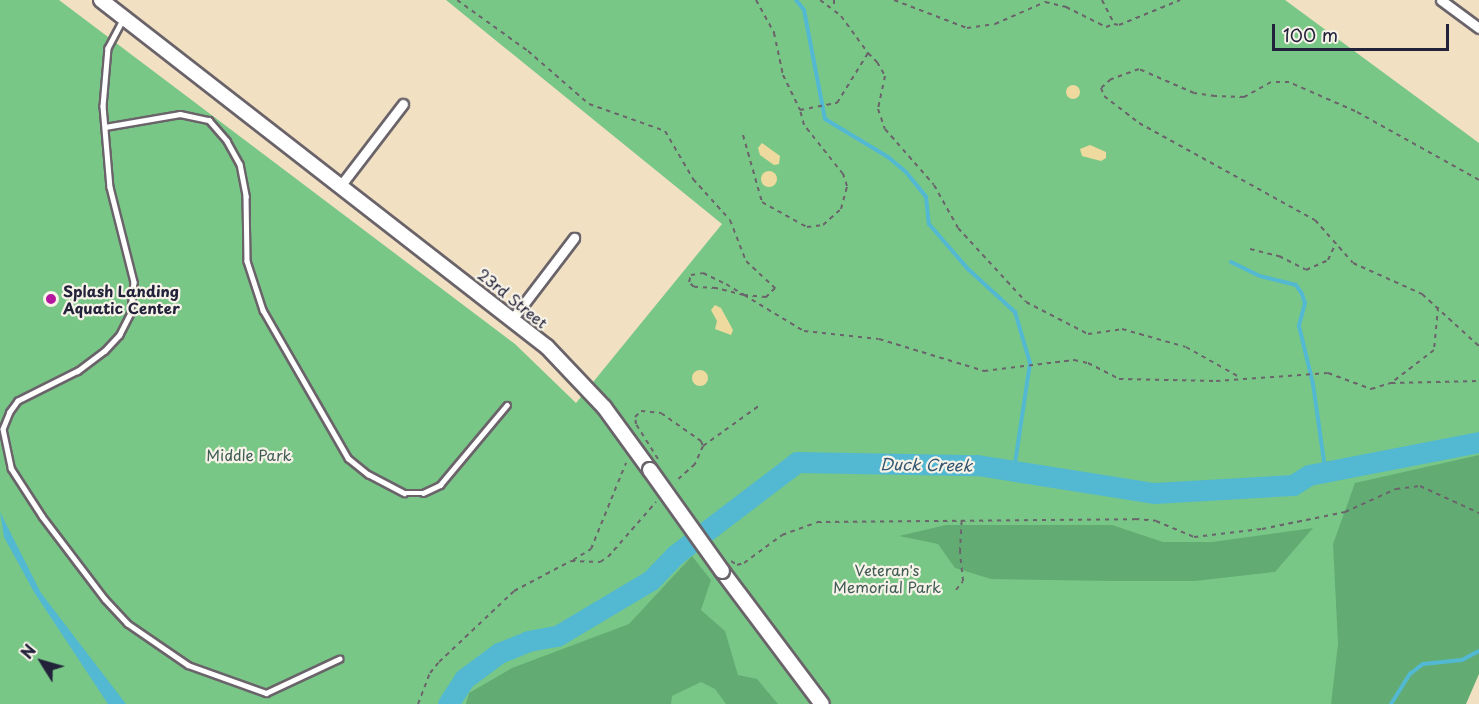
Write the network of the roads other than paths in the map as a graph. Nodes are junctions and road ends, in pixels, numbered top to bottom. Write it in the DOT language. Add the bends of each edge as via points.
graph roads {
  1 [pos="101,0"];
  2 [pos="1442,0"];
  3 [pos="125,18"];
  4 [pos="1479,28"];
  5 [pos="403,104"];
  6 [pos="105,127"];
  7 [pos="341,185"];
  8 [pos="574,238"];
  9 [pos="513,318"];
  10 [pos="507,405"];
  11 [pos="2,427"];
  12 [pos="339,659"];
  13 [pos="822,704"];
  1 -- 3 [label="street, 23rd Street"];
  2 -- 4 [label="street"];
  3 -- 6 [label="lane" via="108,48"];
  3 -- 7 [label="street, 23rd Street"];
  5 -- 7 [label="street"];
  6 -- 10 [label="lane" via="180,114 209,120 227,141 240,164 246,196 247,261 263,310 348,458 368,474 404,493 423,493 440,485"];
  6 -- 11 [label="lane" via="110,187 134,282 131,313 120,335 105,351 78,371 18,401"];
  7 -- 9 [label="street, 23rd Street"];
  8 -- 9 [label="street"];
  9 -- 13 [label="street, 23rd Street, bridge" via="582,383 655,467 723,571"];
  11 -- 12 [label="lane" via="11,468 105,599 127,623 188,665 266,693"];
}
